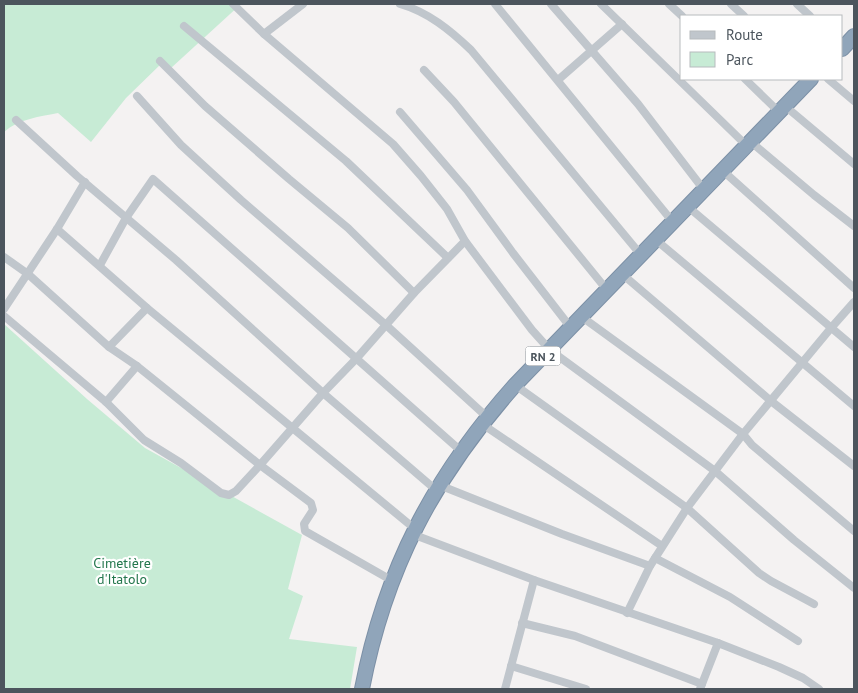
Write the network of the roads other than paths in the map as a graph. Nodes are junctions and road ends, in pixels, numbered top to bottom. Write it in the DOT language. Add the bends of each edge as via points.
graph roads {
  1 [pos="233,4"];
  2 [pos="303,4"];
  3 [pos="400,4"];
  4 [pos="495,4"];
  5 [pos="551,4"];
  6 [pos="601,4"];
  7 [pos="669,4"];
  8 [pos="731,4"];
  9 [pos="797,4"];
  10 [pos="681,15"];
  11 [pos="743,15"];
  12 [pos="809,15"];
  13 [pos="622,24"];
  14 [pos="184,26"];
  15 [pos="264,34"];
  16 [pos="593,50"];
  17 [pos="160,61"];
  18 [pos="424,70"];
  19 [pos="680,79"];
  20 [pos="558,80"];
  21 [pos="681,80"];
  22 [pos="746,80"];
  23 [pos="809,80"];
  24 [pos="829,80"];
  25 [pos="137,96"];
  26 [pos="854,101"];
  27 [pos="782,109"];
  28 [pos="400,112"];
  29 [pos="16,120"];
  30 [pos="749,144"];
  31 [pos="854,164"];
  32 [pos="722,170"];
  33 [pos="85,182"];
  34 [pos="704,190"];
  35 [pos="687,206"];
  36 [pos="126,218"];
  37 [pos="672,221"];
  38 [pos="854,226"];
  39 [pos="57,229"];
  40 [pos="656,240"];
  41 [pos="465,241"];
  42 [pos="641,255"];
  43 [pos="4,257"];
  44 [pos="448,258"];
  45 [pos="100,265"];
  46 [pos="28,274"];
  47 [pos="622,274"];
  48 [pos="854,288"];
  49 [pos="607,290"];
  50 [pos="414,293"];
  51 [pos="854,302"];
  52 [pos="147,308"];
  53 [pos="4,310"];
  54 [pos="4,316"];
  55 [pos="582,317"];
  56 [pos="386,325"];
  57 [pos="571,328"];
  58 [pos="831,328"];
  59 [pos="109,346"];
  60 [pos="854,347"];
  61 [pos="550,350"];
  62 [pos="356,359"];
  63 [pos="803,363"];
  64 [pos="137,366"];
  65 [pos="514,385"];
  66 [pos="323,393"];
  67 [pos="771,401"];
  68 [pos="106,402"];
  69 [pos="854,406"];
  70 [pos="484,420"];
  71 [pos="292,428"];
  72 [pos="743,434"];
  73 [pos="461,451"];
  74 [pos="260,465"];
  75 [pos="854,466"];
  76 [pos="715,471"];
  77 [pos="437,488"];
  78 [pos="687,508"];
  79 [pos="413,531"];
  80 [pos="854,531"];
  81 [pos="662,546"];
  82 [pos="655,558"];
  83 [pos="650,566"];
  84 [pos="392,580"];
  85 [pos="534,580"];
  86 [pos="854,588"];
  87 [pos="814,604"];
  88 [pos="627,613"];
  89 [pos="522,623"];
  90 [pos="798,641"];
  91 [pos="718,643"];
  92 [pos="511,666"];
  93 [pos="701,687"];
  94 [pos="362,689"];
  95 [pos="504,689"];
  96 [pos="586,689"];
  97 [pos="819,689"];
  1 -- 15 [label="street"];
  2 -- 15 [label="street"];
  3 -- 42 [label="street" via="440,23 471,50"];
  4 -- 20 [label="street"];
  5 -- 16 [label="street"];
  6 -- 13 [label="street"];
  7 -- 10 [label="street"];
  8 -- 11 [label="street"];
  9 -- 12 [label="street"];
  13 -- 16 [label="street"];
  13 -- 19 [label="street"];
  14 -- 44 [label="street" via="346,161"];
  15 -- 41 [label="street" via="393,144 447,209"];
  16 -- 20 [label="street"];
  16 -- 34 [label="street"];
  17 -- 50 [label="street" via="212,112 348,228"];
  18 -- 49 [label="street" via="454,102"];
  20 -- 37 [label="street"];
  21 -- 30 [label="street"];
  22 -- 27 [label="street"];
  23 -- 27 [label="highway, RN 2"];
  24 -- 26 [label="street"];
  25 -- 56 [label="street" via="194,157"];
  27 -- 30 [label="highway, RN 2"];
  27 -- 31 [label="street"];
  28 -- 57 [label="street" via="467,190"];
  29 -- 33 [label="street"];
  30 -- 32 [label="highway, RN 2"];
  30 -- 38 [label="street"];
  32 -- 34 [label="highway, RN 2"];
  32 -- 48 [label="street"];
  33 -- 36 [label="street"];
  33 -- 39 [label="street"];
  34 -- 35 [label="highway, RN 2"];
  35 -- 37 [label="highway, RN 2"];
  35 -- 58 [label="street"];
  36 -- 45 [label="street"];
  36 -- 62 [label="street" via="153,179"];
  36 -- 66 [label="street"];
  37 -- 40 [label="highway, RN 2"];
  39 -- 45 [label="street"];
  39 -- 46 [label="street"];
  40 -- 42 [label="highway, RN 2"];
  40 -- 63 [label="street"];
  41 -- 44 [label="street"];
  41 -- 61 [label="street"];
  42 -- 47 [label="highway, RN 2"];
  43 -- 46 [label="street"];
  44 -- 50 [label="street"];
  45 -- 52 [label="street"];
  46 -- 53 [label="street"];
  46 -- 59 [label="street"];
  47 -- 49 [label="highway, RN 2"];
  47 -- 67 [label="street"];
  49 -- 55 [label="highway, RN 2"];
  50 -- 56 [label="street"];
  51 -- 58 [label="street"];
  52 -- 59 [label="street"];
  52 -- 71 [label="street"];
  54 -- 68 [label="street"];
  55 -- 57 [label="highway, RN 2"];
  55 -- 72 [label="street"];
  56 -- 62 [label="street"];
  56 -- 70 [label="street"];
  57 -- 61 [label="highway, RN 2"];
  58 -- 60 [label="street"];
  58 -- 63 [label="street"];
  59 -- 64 [label="street"];
  61 -- 65 [label="highway, RN 2"];
  61 -- 76 [label="street"];
  62 -- 66 [label="street"];
  62 -- 73 [label="street"];
  63 -- 67 [label="street"];
  63 -- 69 [label="street"];
  64 -- 68 [label="street"];
  64 -- 74 [label="street"];
  65 -- 70 [label="highway, RN 2"];
  65 -- 78 [label="street"];
  66 -- 71 [label="street"];
  66 -- 77 [label="street"];
  67 -- 72 [label="street"];
  67 -- 75 [label="street"];
  68 -- 74 [label="street" via="144,440 221,492 233,494"];
  70 -- 73 [label="highway, RN 2"];
  70 -- 81 [label="street"];
  71 -- 74 [label="street"];
  71 -- 79 [label="street"];
  72 -- 76 [label="street"];
  72 -- 80 [label="street"];
  73 -- 77 [label="highway, RN 2"];
  74 -- 84 [label="street" via="313,506 304,524 305,531"];
  76 -- 78 [label="street"];
  76 -- 86 [label="street"];
  77 -- 79 [label="highway, RN 2"];
  77 -- 83 [label="street"];
  78 -- 81 [label="street"];
  78 -- 87 [label="street" via="759,573"];
  79 -- 84 [label="highway, RN 2"];
  79 -- 85 [label="street"];
  81 -- 82 [label="street"];
  82 -- 83 [label="street"];
  82 -- 90 [label="street" via="730,597"];
  83 -- 88 [label="street"];
  84 -- 94 [label="highway, RN 2" via="379,617"];
  85 -- 88 [label="street"];
  85 -- 89 [label="street"];
  88 -- 91 [label="street"];
  89 -- 92 [label="street"];
  89 -- 93 [label="street" via="575,636"];
  91 -- 93 [label="street"];
  91 -- 97 [label="street" via="779,667"];
  92 -- 95 [label="street"];
  92 -- 96 [label="street"];
}
